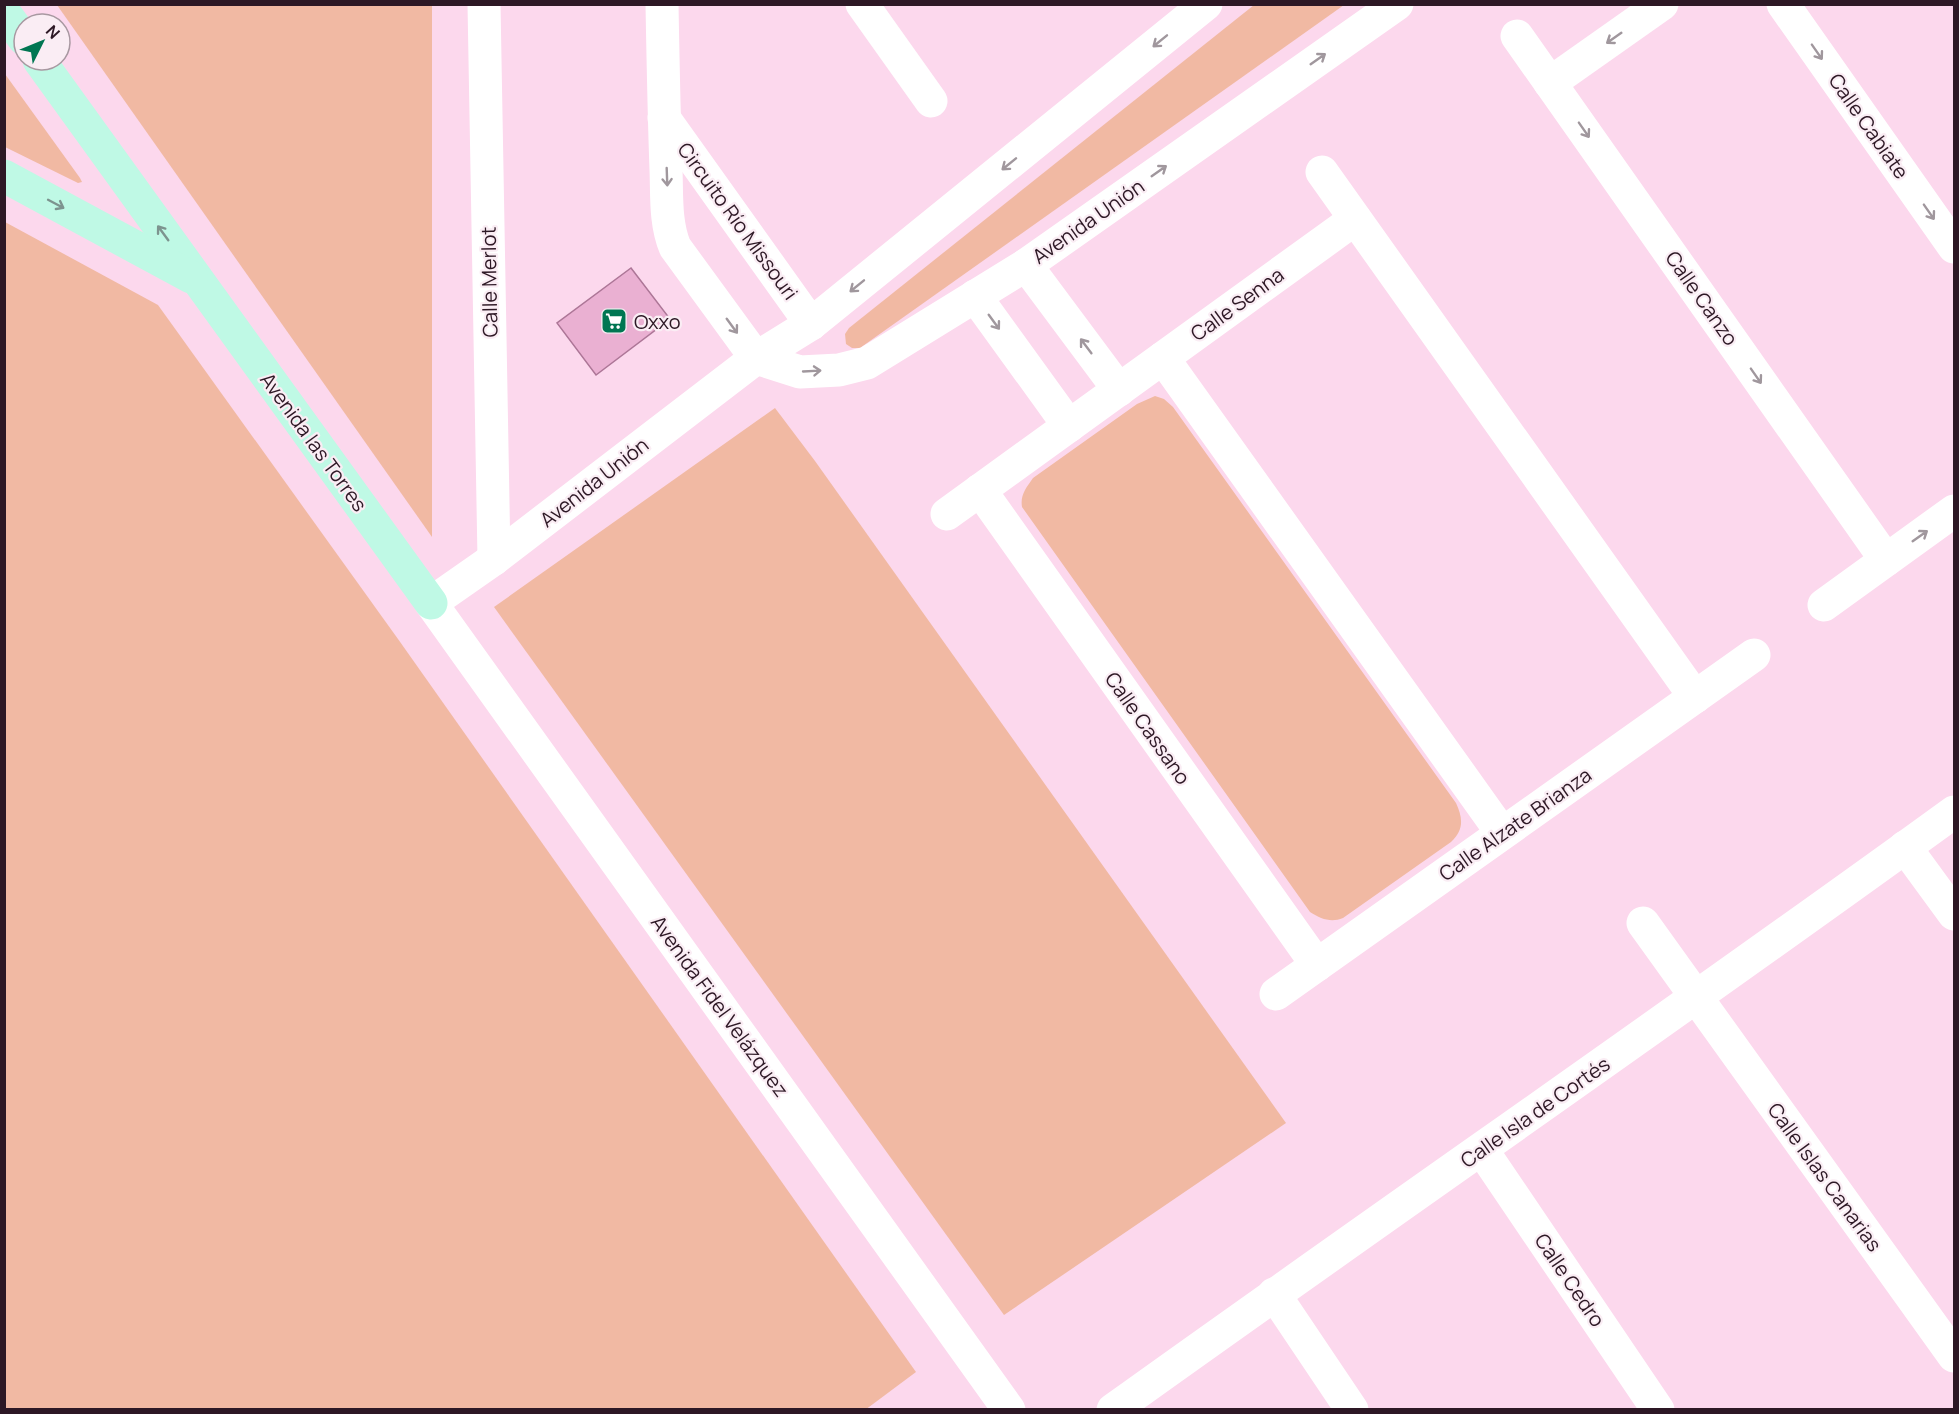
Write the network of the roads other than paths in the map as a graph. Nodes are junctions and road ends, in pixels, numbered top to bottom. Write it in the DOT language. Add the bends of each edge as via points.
graph roads {
  1 [pos="484,4"];
  2 [pos="662,4"];
  3 [pos="862,4"];
  4 [pos="1206,4"];
  5 [pos="1397,4"];
  6 [pos="1662,4"];
  7 [pos="1783,4"];
  8 [pos="1517,36"];
  9 [pos="48,72"];
  10 [pos="1550,82"];
  11 [pos="931,101"];
  12 [pos="664,118"];
  13 [pos="1322,172"];
  14 [pos="4,176"];
  15 [pos="1355,219"];
  16 [pos="1954,247"];
  17 [pos="1026,265"];
  18 [pos="198,280"];
  19 [pos="975,296"];
  20 [pos="811,324"];
  21 [pos="756,358"];
  22 [pos="1163,358"];
  23 [pos="1119,390"];
  24 [pos="1069,426"];
  25 [pos="980,490"];
  26 [pos="1954,512"];
  27 [pos="947,514"];
  28 [pos="494,559"];
  29 [pos="1886,560"];
  30 [pos="431,603"];
  31 [pos="1824,604"];
  32 [pos="1754,655"];
  33 [pos="1695,697"];
  34 [pos="1954,812"];
  35 [pos="1502,833"];
  36 [pos="1905,847"];
  37 [pos="1954,914"];
  38 [pos="1643,923"];
  39 [pos="1317,965"];
  40 [pos="1276,994"];
  41 [pos="1696,998"];
  42 [pos="1482,1150"];
  43 [pos="1274,1294"];
  44 [pos="1954,1356"];
  45 [pos="1010,1410"];
  46 [pos="1113,1410"];
  47 [pos="1352,1410"];
  48 [pos="1658,1410"];
  1 -- 28 [label="street, Calle Merlot"];
  2 -- 12 [label="street, Circuito Río Missouri"];
  3 -- 11 [label="street"];
  4 -- 20 [label="street, Avenida Unión, one-way"];
  17 -- 5 [label="street, Avenida Unión, one-way"];
  6 -- 10 [label="street, one-way"];
  7 -- 16 [label="street, Calle Cabiate, one-way"];
  8 -- 10 [label="street, Calle Canzo"];
  18 -- 9 [label="main road, Avenida las Torres, one-way"];
  10 -- 29 [label="street, Calle Canzo, one-way"];
  12 -- 20 [label="street, Circuito Río Missouri"];
  12 -- 21 [label="street, Circuito Río Missouri, one-way" via="671,238"];
  13 -- 15 [label="street"];
  14 -- 18 [label="main road, Avenida las Torres, one-way"];
  15 -- 22 [label="street, Calle Senna"];
  15 -- 33 [label="street"];
  17 -- 19 [label="street, Avenida Unión"];
  23 -- 17 [label="street, one-way"];
  18 -- 30 [label="main road, Avenida las Torres"];
  21 -- 19 [label="street, Avenida Unión, one-way" via="800,372 839,370 867,363"];
  19 -- 24 [label="street, one-way"];
  20 -- 21 [label="street, Avenida Unión"];
  21 -- 28 [label="street, Avenida Unión"];
  22 -- 23 [label="street, Calle Senna"];
  22 -- 35 [label="street"];
  23 -- 24 [label="street, Calle Senna"];
  24 -- 25 [label="street, Calle Senna"];
  25 -- 27 [label="street, Calle Senna"];
  25 -- 39 [label="street, Calle Cassano"];
  29 -- 26 [label="street, one-way"];
  28 -- 30 [label="street, Avenida Unión"];
  29 -- 31 [label="street"];
  30 -- 45 [label="street, Avenida Fidel Velázquez"];
  32 -- 33 [label="street, Calle Alzate Brianza"];
  33 -- 35 [label="street, Calle Alzate Brianza"];
  34 -- 36 [label="street, Calle Isla de Cortés"];
  35 -- 39 [label="street, Calle Alzate Brianza"];
  36 -- 37 [label="street"];
  36 -- 41 [label="street, Calle Isla de Cortés"];
  38 -- 41 [label="street, Calle Islas Canarias"];
  39 -- 40 [label="street, Calle Alzate Brianza"];
  41 -- 42 [label="street, Calle Isla de Cortés"];
  41 -- 44 [label="street, Calle Islas Canarias"];
  42 -- 43 [label="street, Calle Isla de Cortés"];
  42 -- 48 [label="street, Calle Cedro"];
  43 -- 46 [label="street, Calle Isla de Cortés"];
  43 -- 47 [label="street"];
}
